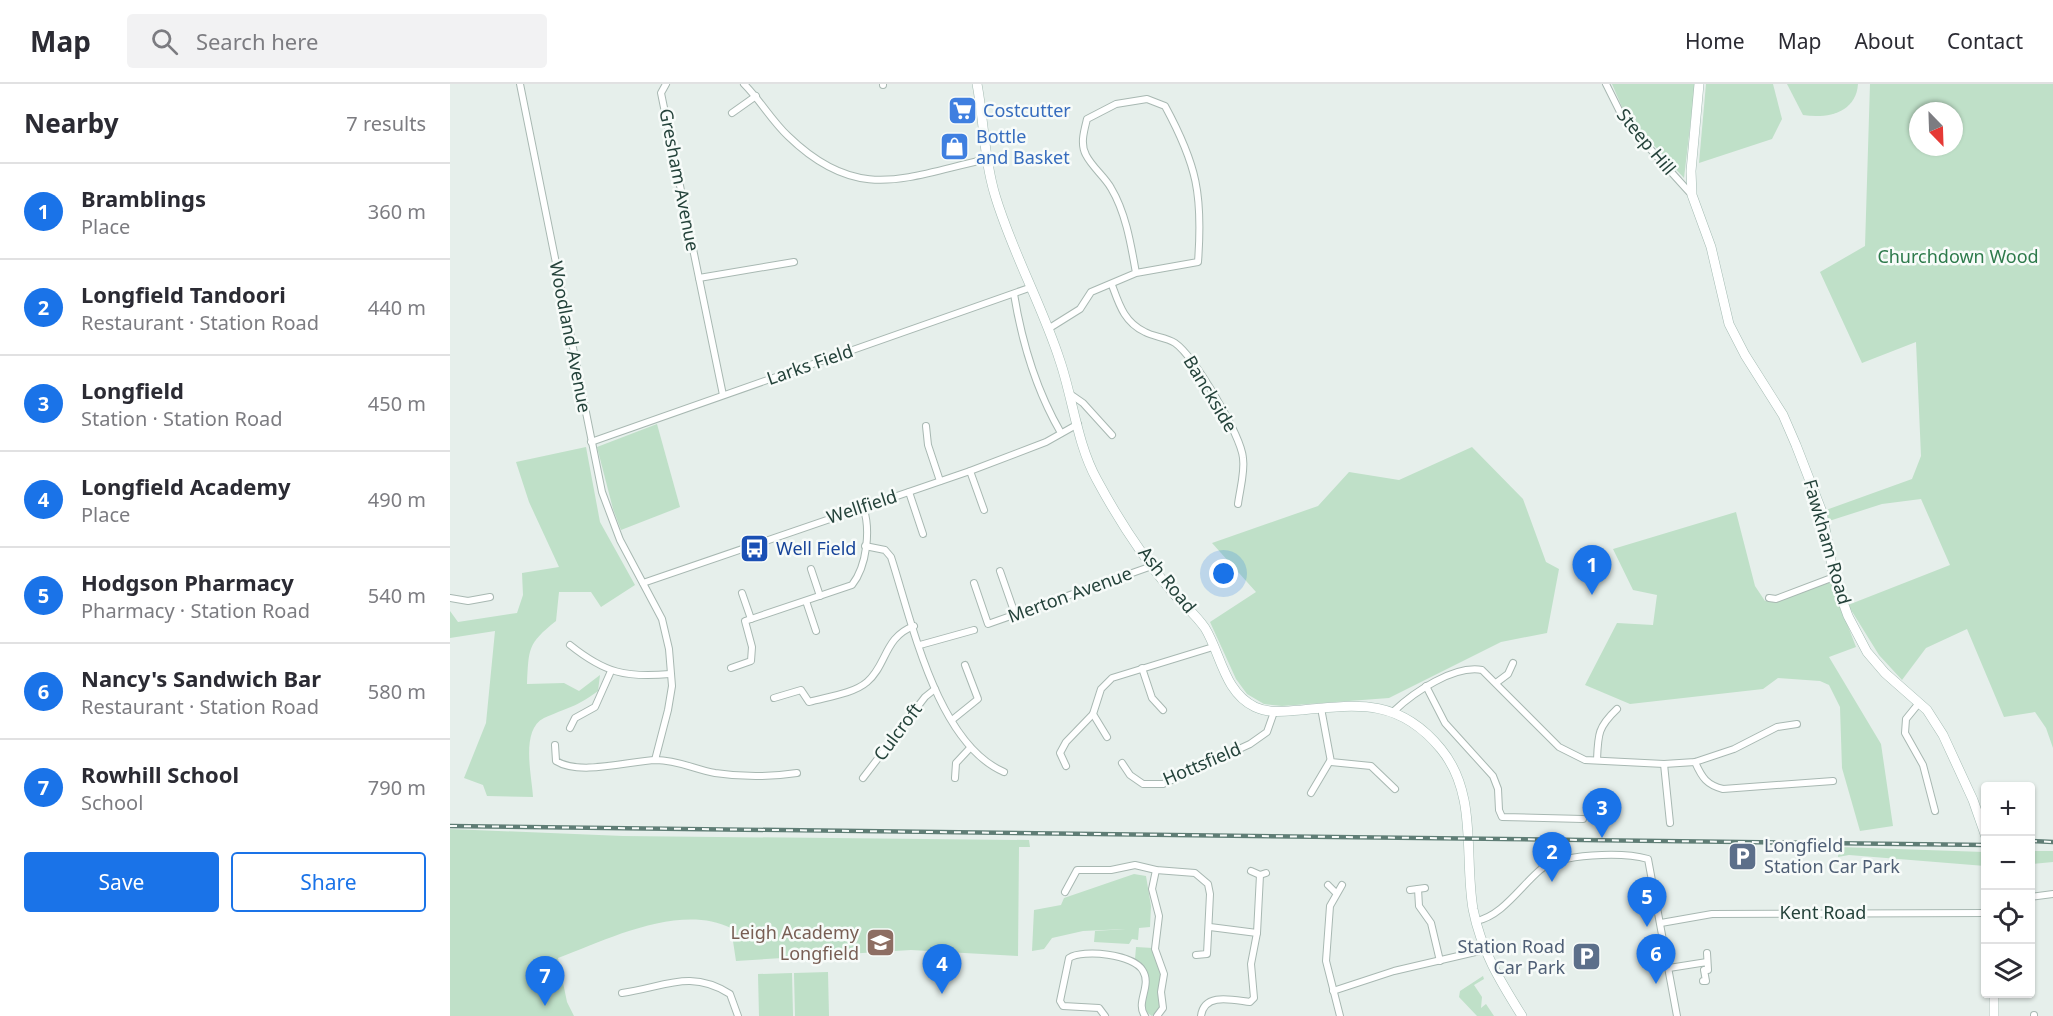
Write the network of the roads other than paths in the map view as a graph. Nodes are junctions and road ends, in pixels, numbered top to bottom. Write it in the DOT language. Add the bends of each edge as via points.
graph roads {
  1 [pos="520,84"];
  2 [pos="666,84"];
  3 [pos="744,84"];
  4 [pos="977,84"];
  5 [pos="1606,84"];
  6 [pos="1699,84"];
  7 [pos="756,96"];
  8 [pos="732,113"];
  9 [pos="987,159"];
  10 [pos="1692,195"];
  11 [pos="794,262"];
  12 [pos="1136,273"];
  13 [pos="699,278"];
  14 [pos="1112,285"];
  15 [pos="1029,288"];
  16 [pos="1014,294"];
  17 [pos="1048,328"];
  18 [pos="1070,394"];
  19 [pos="723,395"];
  20 [pos="1078,424"];
  21 [pos="926,426"];
  22 [pos="1061,433"];
  23 [pos="1112,435"];
  24 [pos="591,442"];
  25 [pos="970,471"];
  26 [pos="940,481"];
  27 [pos="909,492"];
  28 [pos="1238,504"];
  29 [pos="863,507"];
  30 [pos="984,510"];
  31 [pos="923,534"];
  32 [pos="865,546"];
  33 [pos="1152,566"];
  34 [pos="811,569"];
  35 [pos="1000,572"];
  36 [pos="1834,577"];
  37 [pos="643,583"];
  38 [pos="974,583"];
  39 [pos="742,593"];
  40 [pos="820,596"];
  41 [pos="490,597"];
  42 [pos="450,598"];
  43 [pos="1769,598"];
  44 [pos="806,601"];
  45 [pos="1015,614"];
  46 [pos="752,619"];
  47 [pos="914,626"];
  48 [pos="974,630"];
  49 [pos="816,631"];
  50 [pos="570,645"];
  51 [pos="920,645"];
  52 [pos="1214,647"];
  53 [pos="1513,663"];
  54 [pos="965,665"];
  55 [pos="731,668"];
  56 [pos="1142,668"];
  57 [pos="611,671"];
  58 [pos="670,674"];
  59 [pos="1496,683"];
  60 [pos="1426,686"];
  61 [pos="935,689"];
  62 [pos="774,698"];
  63 [pos="1919,703"];
  64 [pos="1321,708"];
  65 [pos="1617,709"];
  66 [pos="1163,710"];
  67 [pos="1394,711"];
  68 [pos="1274,712"];
  69 [pos="1093,714"];
  70 [pos="952,720"];
  71 [pos="1797,724"];
  72 [pos="570,728"];
  73 [pos="1107,736"];
  74 [pos="555,745"];
  75 [pos="970,748"];
  76 [pos="655,760"];
  77 [pos="1330,760"];
  78 [pos="1597,760"];
  79 [pos="1695,762"];
  80 [pos="1122,763"];
  81 [pos="1664,764"];
  82 [pos="1066,766"];
  83 [pos="1004,772"];
  84 [pos="797,773"];
  85 [pos="863,778"];
  86 [pos="955,778"];
  87 [pos="1833,781"];
  88 [pos="1390,783"];
  89 [pos="1384,789"];
  90 [pos="1395,789"];
  91 [pos="1311,793"];
  92 [pos="1935,811"];
  93 [pos="1582,819"];
  94 [pos="1670,823"];
  95 [pos="1986,836"];
  96 [pos="1156,870"];
  97 [pos="1251,871"];
  98 [pos="1328,885"];
  99 [pos="1342,885"];
  100 [pos="1410,890"];
  101 [pos="1065,892"];
  102 [pos="1335,893"];
  103 [pos="2053,894"];
  104 [pos="2035,896"];
  105 [pos="1981,913"];
  106 [pos="1476,921"];
  107 [pos="1661,923"];
  108 [pos="1210,927"];
  109 [pos="1257,933"];
  110 [pos="1484,950"];
  111 [pos="1707,953"];
  112 [pos="1196,955"];
  113 [pos="1440,961"];
  114 [pos="1707,962"];
  115 [pos="1669,968"];
  116 [pos="1703,981"];
  117 [pos="1333,991"];
  118 [pos="622,993"];
  119 [pos="1994,998"];
  120 [pos="738,1016"];
  121 [pos="1105,1016"];
  122 [pos="1146,1016"];
  123 [pos="1157,1016"];
  124 [pos="1201,1016"];
  125 [pos="1341,1016"];
  126 [pos="1522,1016"];
  127 [pos="1677,1016"];
  128 [pos="1994,1016"];
  1 -- 24 [label="street, Woodland Avenue"];
  2 -- 13 [label="street, Gresham Avenue" via="661,93"];
  3 -- 7 [label="street"];
  4 -- 9 [label="street, Ash Road"];
  5 -- 10 [label="street, Steep Hill" via="1624,120"];
  6 -- 10 [label="street, Fawkham Road"];
  7 -- 8 [label="street"];
  7 -- 9 [label="street" via="785,134 807,154 849,176 895,181"];
  9 -- 15 [label="street, Ash Road" via="994,193"];
  10 -- 36 [label="street, Fawkham Road" via="1711,247 1729,324 1783,415 1822,512"];
  11 -- 13 [label="street"];
  12 -- 12 [label="street" via="1117,200 1101,171 1086,155 1082,137 1087,119 1116,104 1148,99 1165,106 1194,170 1200,228 1198,262"];
  12 -- 14 [label="street"];
  13 -- 19 [label="street, Gresham Avenue"];
  14 -- 17 [label="street" via="1090,292 1080,309"];
  14 -- 28 [label="street, Banckside" via="1124,317 1143,332 1174,342 1190,356 1205,380 1244,458"];
  15 -- 16 [label="street, Larks Field"];
  15 -- 17 [label="street, Ash Road"];
  16 -- 19 [label="street, Larks Field"];
  16 -- 22 [label="street" via="1038,387"];
  17 -- 18 [label="street, Ash Road"];
  18 -- 20 [label="street, Ash Road"];
  18 -- 23 [label="street"];
  19 -- 24 [label="street, Larks Field"];
  20 -- 22 [label="street, Wellfield"];
  20 -- 33 [label="street, Ash Road" via="1096,478"];
  21 -- 26 [label="street"];
  22 -- 25 [label="street, Wellfield"];
  24 -- 37 [label="street, Woodland Avenue" via="608,513"];
  25 -- 26 [label="street, Wellfield"];
  25 -- 30 [label="street"];
  26 -- 27 [label="street, Wellfield"];
  27 -- 29 [label="street, Wellfield"];
  27 -- 31 [label="street"];
  29 -- 32 [label="street" via="868,531"];
  29 -- 37 [label="street, Wellfield"];
  32 -- 40 [label="street" via="858,577 852,585"];
  32 -- 47 [label="street" via="885,550 891,557"];
  33 -- 45 [label="street, Merton Avenue"];
  33 -- 52 [label="street, Ash Road" via="1196,616"];
  34 -- 40 [label="street"];
  35 -- 45 [label="street"];
  36 -- 43 [label="street"];
  36 -- 63 [label="street, Fawkham Road" via="1848,616 1867,651"];
  37 -- 58 [label="street, Woodland Avenue" via="662,619"];
  38 -- 45 [label="street, Merton Avenue" via="988,624"];
  39 -- 46 [label="street"];
  40 -- 44 [label="street"];
  41 -- 42 [label="street" via="468,601"];
  44 -- 46 [label="street"];
  44 -- 49 [label="street"];
  46 -- 55 [label="street" via="745,621 752,647 751,661"];
  47 -- 51 [label="street"];
  47 -- 62 [label="street" via="900,631 868,681 857,688 809,702 801,690"];
  48 -- 51 [label="street"];
  50 -- 57 [label="street"];
  51 -- 61 [label="street"];
  52 -- 56 [label="street"];
  52 -- 68 [label="street, Ash Road" via="1228,680 1240,696 1255,707"];
  53 -- 59 [label="street" via="1508,674"];
  54 -- 70 [label="street" via="978,699"];
  56 -- 66 [label="street" via="1152,698"];
  56 -- 69 [label="street" via="1112,678 1101,689"];
  57 -- 58 [label="street" via="630,676"];
  57 -- 72 [label="street" via="595,707 575,718"];
  58 -- 76 [label="street, Woodland Avenue" via="668,710"];
  59 -- 60 [label="street" via="1482,670 1468,668"];
  59 -- 78 [label="street" via="1559,747 1585,760"];
  60 -- 67 [label="street"];
  60 -- 93 [label="street" via="1445,723 1493,776 1502,817"];
  61 -- 70 [label="street"];
  61 -- 85 [label="street, Culcroft"];
  63 -- 92 [label="street" via="1904,726 1923,765"];
  63 -- 95 [label="street, Fawkham Road" via="1957,762"];
  64 -- 67 [label="street, Ash Road" via="1376,706"];
  64 -- 68 [label="street, Ash Road"];
  64 -- 77 [label="street"];
  65 -- 78 [label="street" via="1603,722 1598,734"];
  67 -- 106 [label="street, Ash Road" via="1429,735 1457,776 1467,814 1470,889"];
  68 -- 80 [label="street, Hottsfield" via="1267,732 1251,744 1163,784 1143,784"];
  69 -- 73 [label="street"];
  69 -- 82 [label="street" via="1060,753"];
  70 -- 75 [label="street"];
  71 -- 79 [label="street" via="1777,727 1734,749"];
  74 -- 76 [label="street" via="556,761 562,765"];
  75 -- 83 [label="street" via="986,763"];
  75 -- 86 [label="street" via="956,763"];
  76 -- 84 [label="street" via="764,777"];
  77 -- 88 [label="street" via="1336,764 1369,765"];
  77 -- 91 [label="street"];
  78 -- 81 [label="street"];
  79 -- 81 [label="street"];
  79 -- 87 [label="street" via="1710,785 1723,789"];
  81 -- 94 [label="street"];
  88 -- 89 [label="street"];
  88 -- 90 [label="street"];
  96 -- 101 [label="street" via="1135,865 1077,870"];
  96 -- 108 [label="street" via="1195,873 1208,884"];
  96 -- 123 [label="street" via="1152,889 1158,914 1155,949 1164,974 1163,1008"];
  97 -- 109 [label="street" via="1263,874"];
  98 -- 102 [label="street"];
  99 -- 102 [label="street"];
  100 -- 113 [label="street" via="1421,889 1419,904 1431,922"];
  102 -- 117 [label="street" via="1330,906 1326,960"];
  103 -- 104 [label="street"];
  105 -- 107 [label="street, Kent Road" via="1712,914"];
  106 -- 107 [label="street" via="1497,911 1549,863 1595,856 1648,859"];
  106 -- 110 [label="street, Ash Road"];
  107 -- 115 [label="street"];
  108 -- 109 [label="street"];
  108 -- 112 [label="street" via="1207,954"];
  109 -- 124 [label="street" via="1251,964 1254,998 1250,1002 1216,999 1208,1003"];
  110 -- 113 [label="street"];
  110 -- 126 [label="street, Ash Road"];
  111 -- 114 [label="street"];
  113 -- 117 [label="street"];
  114 -- 115 [label="street"];
  114 -- 116 [label="street"];
  115 -- 127 [label="street"];
  117 -- 125 [label="street"];
  118 -- 120 [label="street" via="684,981 710,982 730,994"];
  119 -- 128 [label="street"];
  121 -- 122 [label="street" via="1099,1008 1063,1006 1059,993 1069,958 1077,954 1125,957 1139,965 1146,982 1142,1008"];
}
